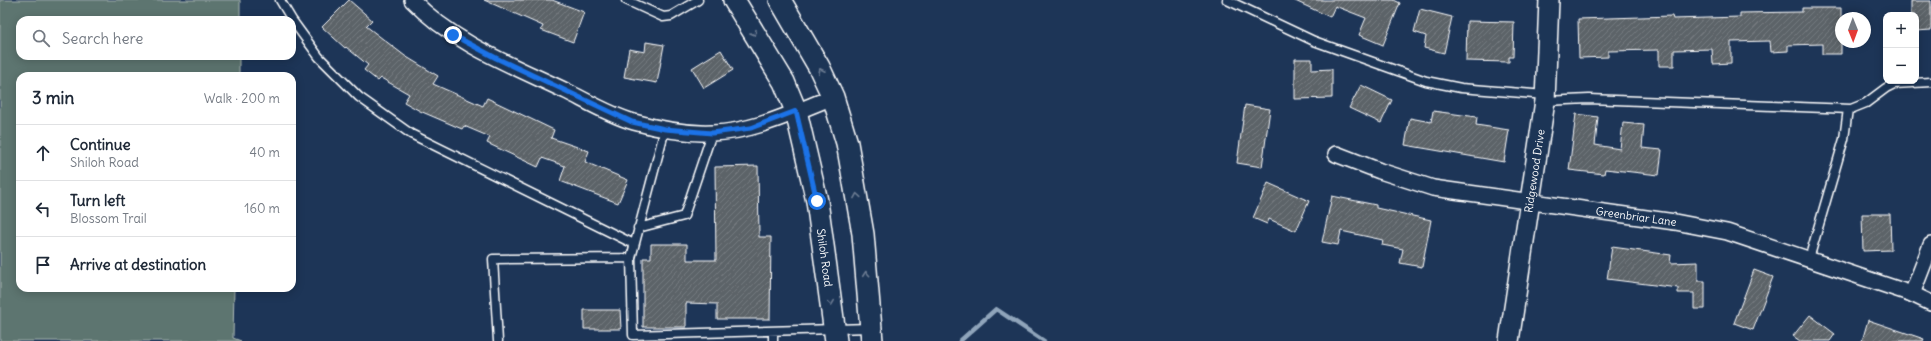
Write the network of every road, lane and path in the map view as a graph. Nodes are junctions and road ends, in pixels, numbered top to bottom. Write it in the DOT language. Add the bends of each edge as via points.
graph roads {
  1 [pos="280,0"];
  2 [pos="412,0"];
  3 [pos="626,0"];
  4 [pos="698,0"];
  5 [pos="734,0"];
  6 [pos="780,0"];
  7 [pos="1227,0"];
  8 [pos="1549,0"];
  9 [pos="290,16"];
  10 [pos="296,25"];
  11 [pos="1931,82"];
  12 [pos="833,97"];
  13 [pos="1545,98"];
  14 [pos="1848,109"];
  15 [pos="796,111"];
  16 [pos="665,129"];
  17 [pos="712,133"];
  18 [pos="1336,154"];
  19 [pos="1531,203"];
  20 [pos="638,228"];
  21 [pos="634,244"];
  22 [pos="1931,245"];
  23 [pos="631,258"];
  24 [pos="1809,259"];
  25 [pos="1912,294"];
  26 [pos="1931,303"];
  27 [pos="773,331"];
  28 [pos="835,335"];
  29 [pos="871,335"];
  30 [pos="1510,337"];
  31 [pos="498,341"];
  32 [pos="773,341"];
  1 -- 9 [label="lane"];
  2 -- 16 [label="street" via="453,35 496,58 632,122"];
  3 -- 4 [label="lane" via="663,17 671,16"];
  5 -- 15 [label="main road, Shiloh Road, one-way" via="784,82"];
  12 -- 6 [label="main road, one-way" via="819,67"];
  7 -- 13 [label="lane" via="1314,41 1426,81"];
  8 -- 13 [label="street, Ridgewood Drive"];
  10 -- 21 [label="lane" via="319,57 359,97 411,134"];
  11 -- 14 [label="lane" via="1894,84 1866,103"];
  12 -- 15 [label="street"];
  29 -- 12 [label="main road, one-way" via="862,234 854,181 847,144"];
  13 -- 14 [label="lane"];
  13 -- 19 [label="street, Ridgewood Drive"];
  14 -- 24 [label="lane" via="1844,139"];
  15 -- 17 [label="street" via="751,128"];
  15 -- 28 [label="main road, Shiloh Road, one-way" via="817,201"];
  16 -- 17 [label="street"];
  16 -- 20 [label="lane"];
  17 -- 20 [label="lane" via="684,216"];
  18 -- 19 [label="street, Greenbriar Lane" via="1433,188"];
  19 -- 24 [label="street, Greenbriar Lane" via="1675,222 1727,232"];
  19 -- 30 [label="street, Ridgewood Drive"];
  20 -- 21 [label="lane"];
  21 -- 23 [label="lane"];
  22 -- 25 [label="street"];
  23 -- 27 [label="lane" via="633,335"];
  23 -- 31 [label="lane" via="493,258"];
  24 -- 25 [label="street, Greenbriar Lane"];
  25 -- 26 [label="street, Greenbriar Lane"];
  27 -- 28 [label="lane"];
  27 -- 32 [label="lane"];
  28 -- 29 [label="lane"];
}
